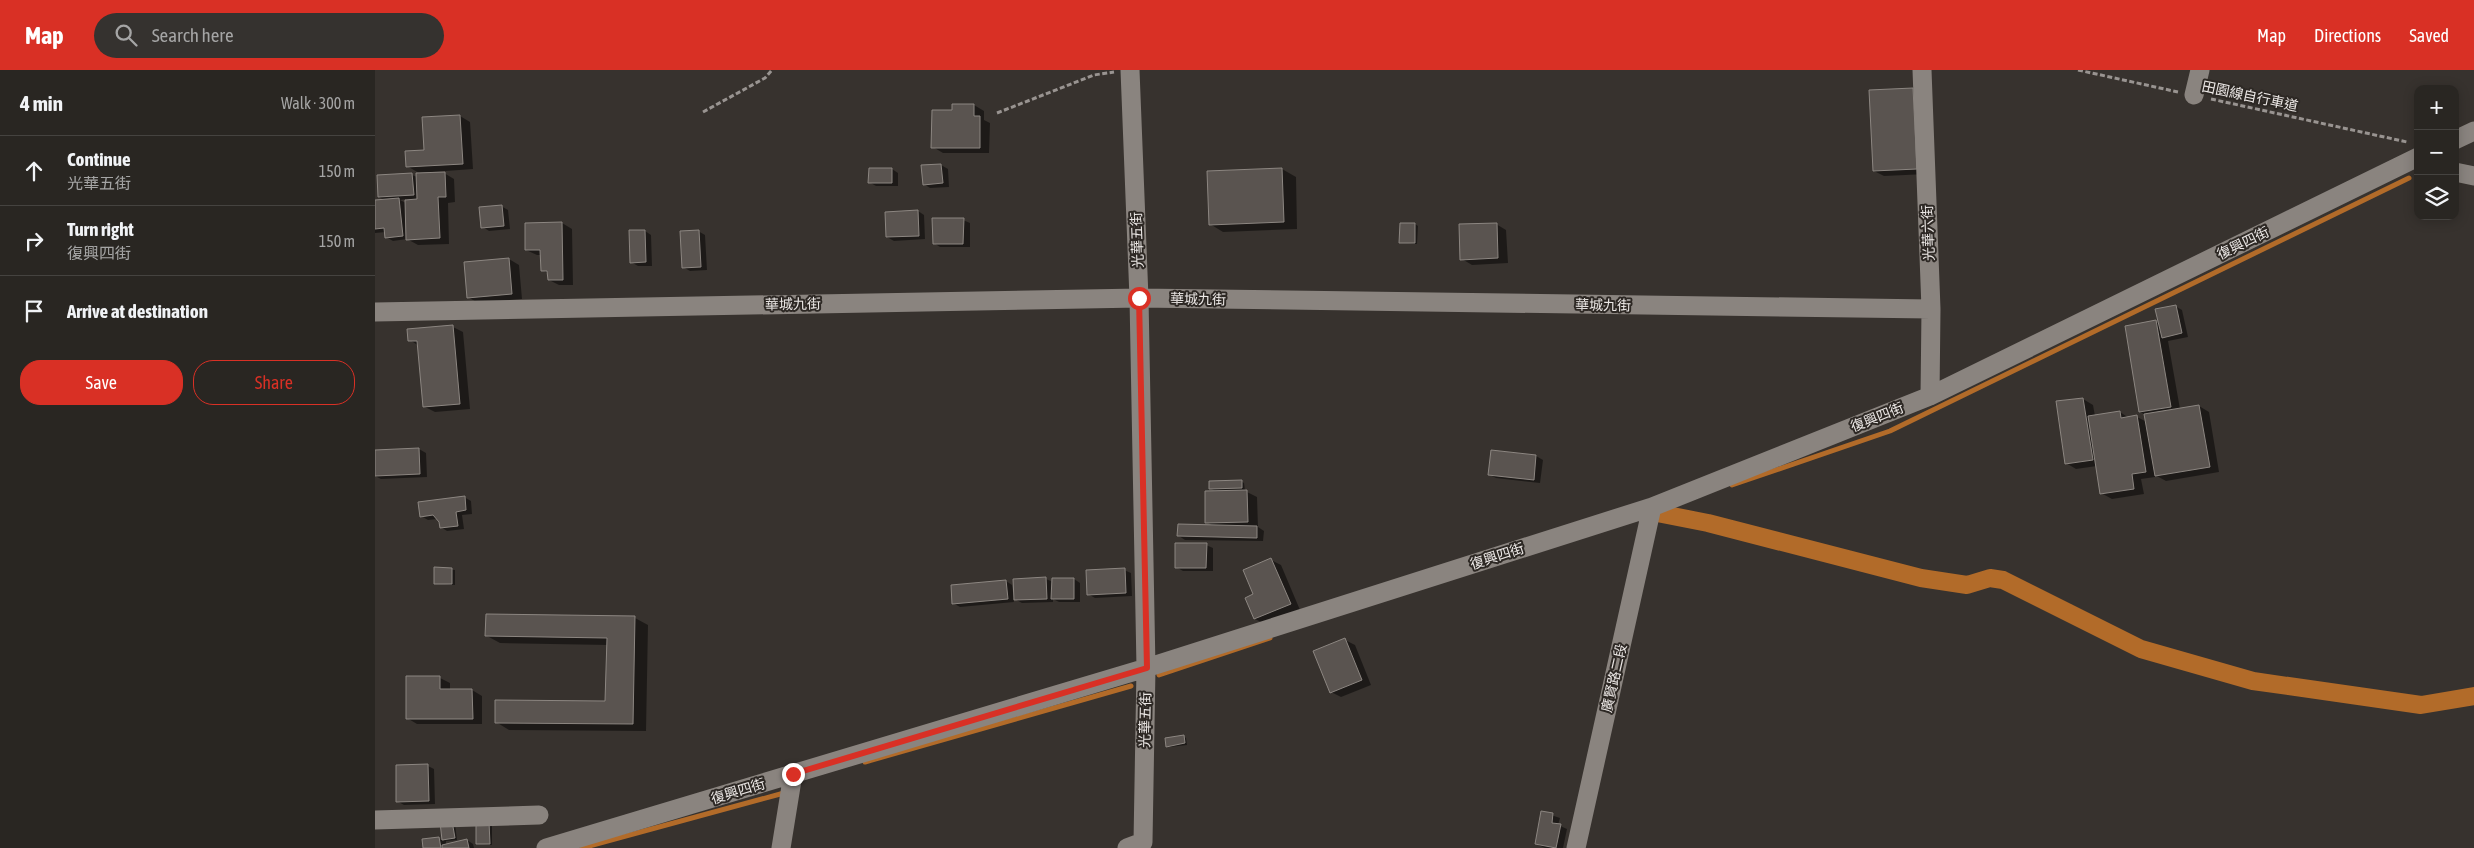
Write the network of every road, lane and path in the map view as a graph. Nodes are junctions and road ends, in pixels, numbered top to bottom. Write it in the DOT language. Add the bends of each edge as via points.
graph roads {
  1 [pos="772,70"];
  2 [pos="1130,70"];
  3 [pos="1922,70"];
  4 [pos="2077,70"];
  5 [pos="2200,70"];
  6 [pos="2194,95"];
  7 [pos="703,112"];
  8 [pos="997,113"];
  9 [pos="2474,131"];
  10 [pos="2459,138"];
  11 [pos="2413,156"];
  12 [pos="2459,173"];
  13 [pos="2474,176"];
  14 [pos="1139,298"];
  15 [pos="1931,310"];
  16 [pos="375,312"];
  17 [pos="1930,396"];
  18 [pos="1652,507"];
  19 [pos="1147,668"];
  20 [pos="793,774"];
  21 [pos="539,815"];
  22 [pos="375,820"];
  23 [pos="546,848"];
  24 [pos="781,848"];
  25 [pos="1127,848"];
  26 [pos="1576,848"];
  1 -- 7 [label="path" via="765,78"];
  2 -- 8 [label="path" via="1094,75"];
  2 -- 14 [label="street, 光華五街"];
  3 -- 15 [label="street, 光華六街"];
  4 -- 6 [label="path, 田園線自行車道"];
  5 -- 6 [label="street"];
  6 -- 11 [label="path, 田園線自行車道"];
  9 -- 10 [label="street"];
  11 -- 17 [label="street, 復興四街"];
  12 -- 13 [label="street"];
  14 -- 15 [label="street, 華城九街"];
  14 -- 16 [label="street, 華城九街"];
  14 -- 19 [label="street, 光華五街"];
  15 -- 17 [label="street, 光華六街"];
  17 -- 18 [label="street, 復興四街"];
  18 -- 19 [label="street, 復興四街"];
  18 -- 26 [label="street, 廣賢路二段"];
  19 -- 20 [label="street, 復興四街"];
  19 -- 25 [label="street, 光華五街" via="1143,842"];
  20 -- 23 [label="street, 復興四街"];
  20 -- 24 [label="street"];
  21 -- 22 [label="street"];
}
